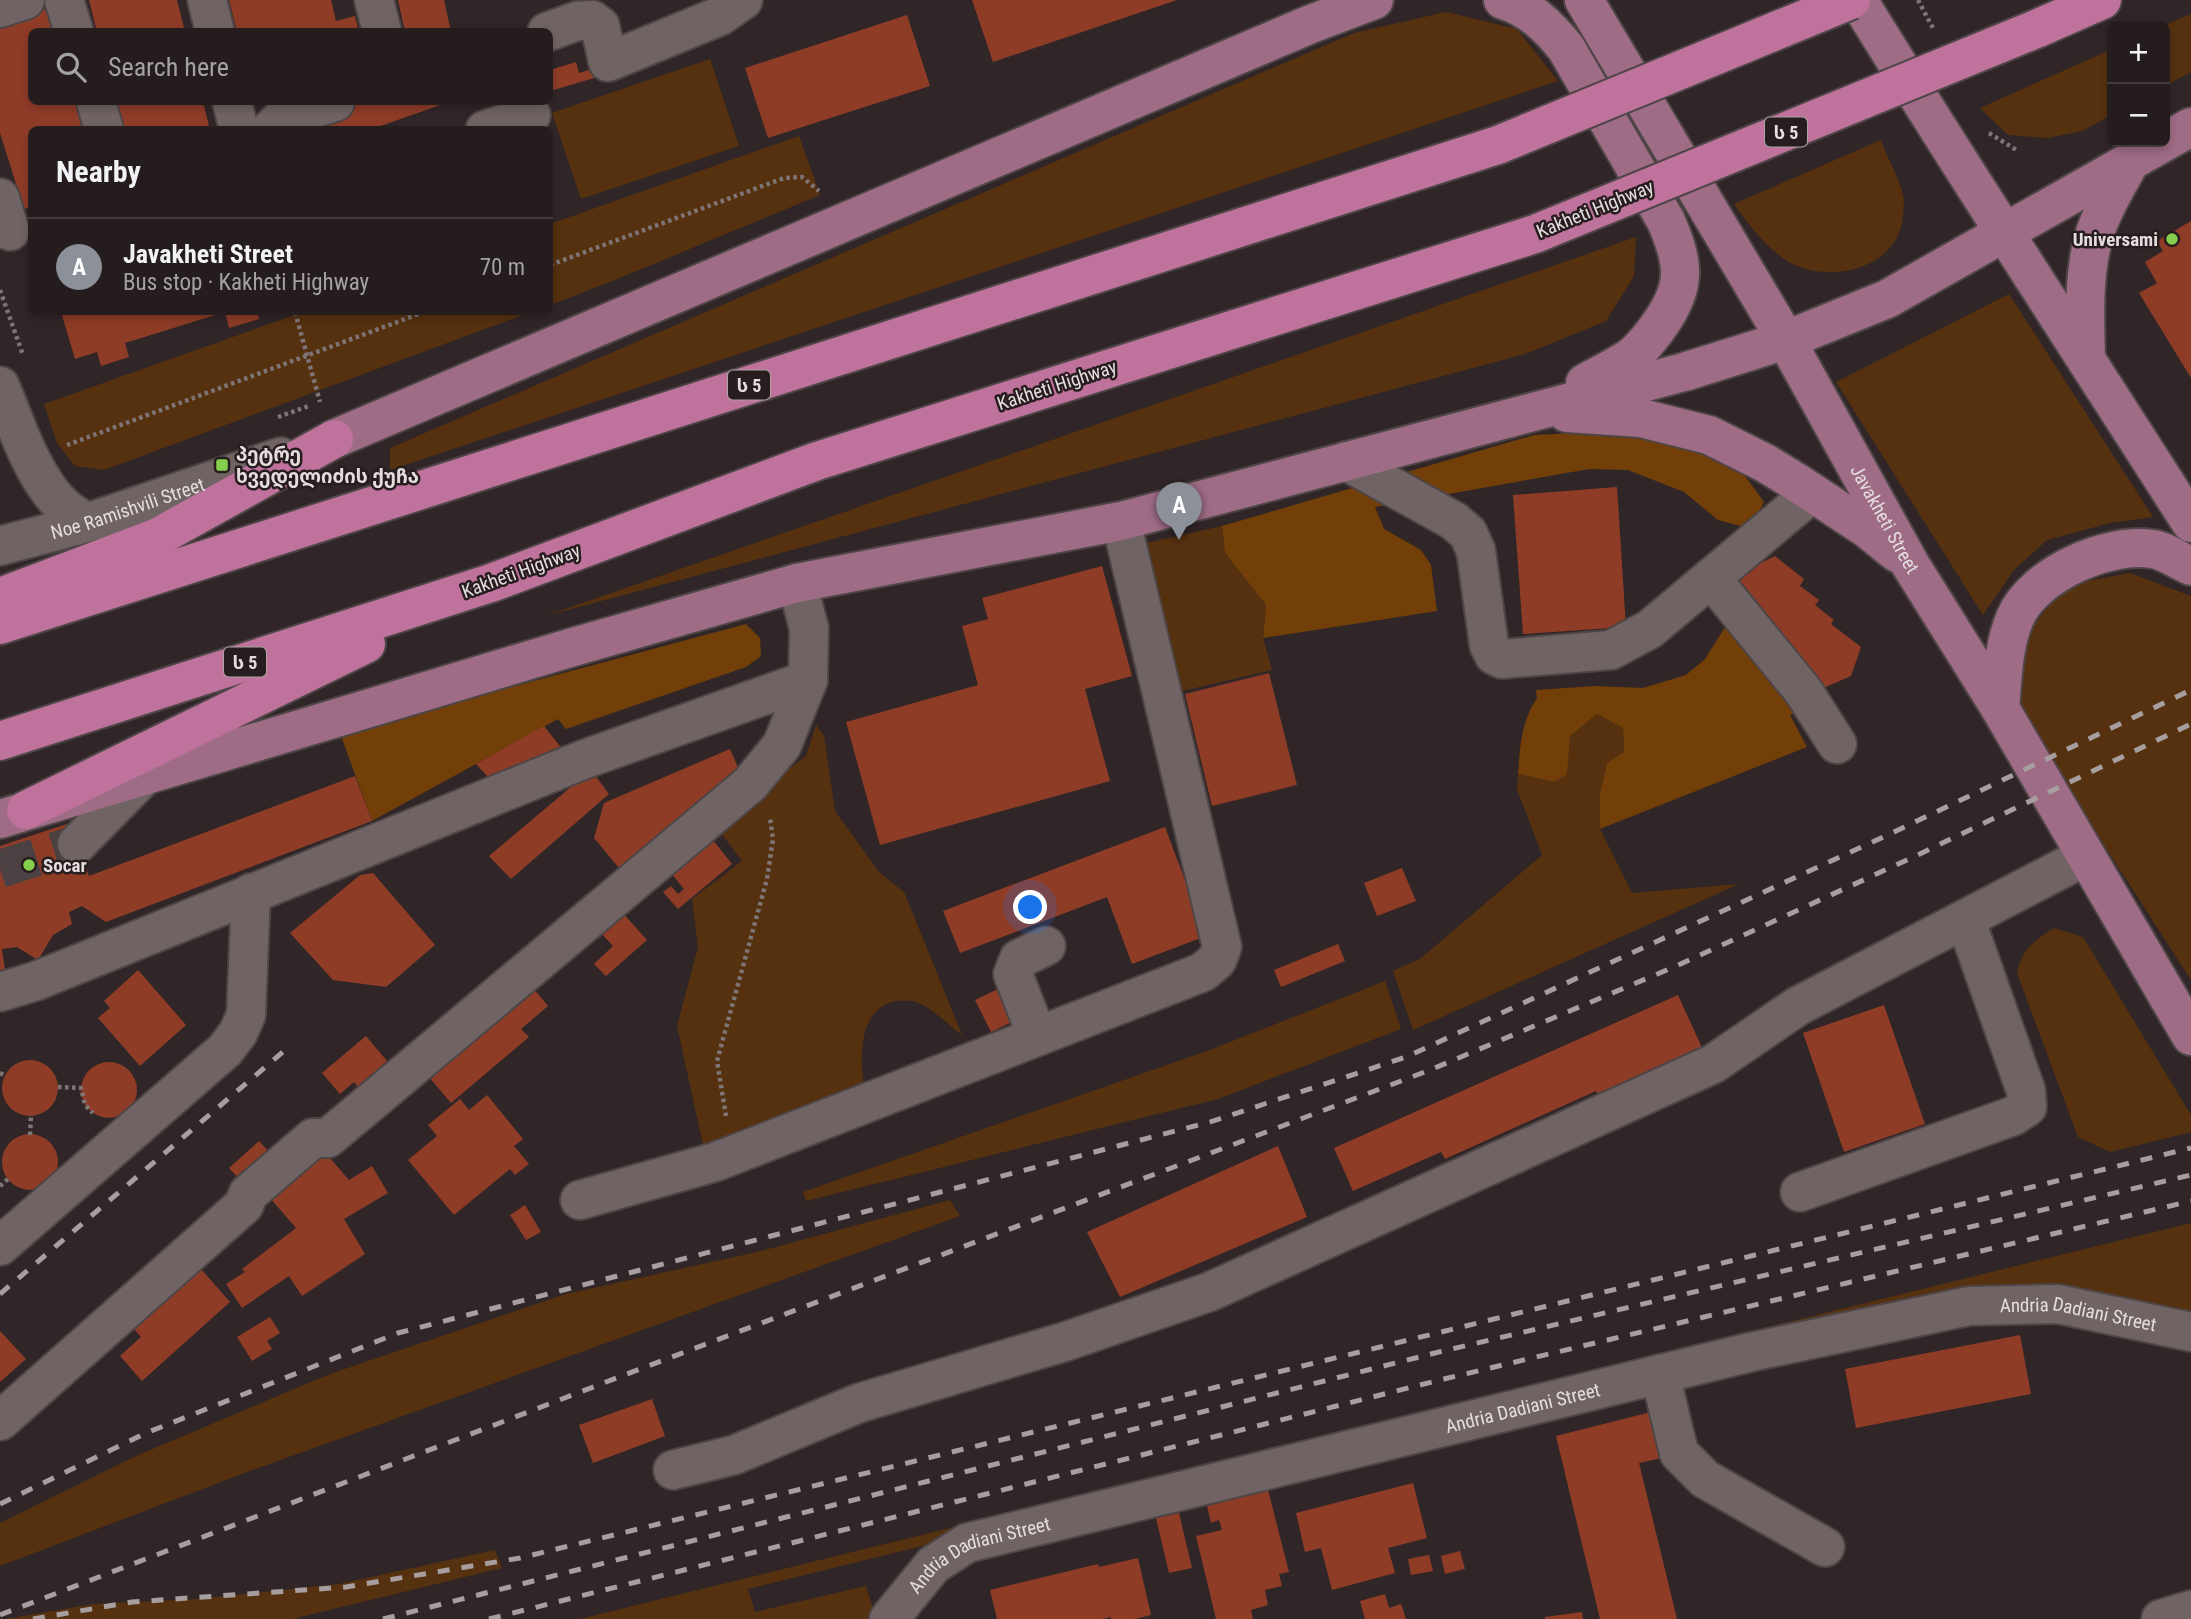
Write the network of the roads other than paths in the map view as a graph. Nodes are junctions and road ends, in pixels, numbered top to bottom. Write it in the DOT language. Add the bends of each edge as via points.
graph roads {
  1 [pos="25,0"];
  2 [pos="64,0"];
  3 [pos="207,0"];
  4 [pos="374,0"];
  5 [pos="743,0"];
  6 [pos="1374,0"];
  7 [pos="1503,0"];
  8 [pos="1584,0"];
  9 [pos="1851,0"];
  10 [pos="1858,0"];
  11 [pos="2102,0"];
  12 [pos="0,8"];
  13 [pos="1327,9"];
  14 [pos="73,28"];
  15 [pos="214,28"];
  16 [pos="381,28"];
  17 [pos="553,30"];
  18 [pos="97,105"];
  19 [pos="233,105"];
  20 [pos="325,105"];
  21 [pos="531,115"];
  22 [pos="103,126"];
  23 [pos="238,126"];
  24 [pos="274,126"];
  25 [pos="497,126"];
  26 [pos="2191,127"];
  27 [pos="2130,162"];
  28 [pos="2004,233"];
  29 [pos="1786,340"];
  30 [pos="2086,357"];
  31 [pos="12,374"];
  32 [pos="1534,411"];
  33 [pos="334,439"];
  34 [pos="1346,461"];
  35 [pos="1812,493"];
  36 [pos="1121,521"];
  37 [pos="87,523"];
  38 [pos="2191,523"];
  39 [pos="0,546"];
  40 [pos="1910,564"];
  41 [pos="2191,566"];
  42 [pos="1711,578"];
  43 [pos="491,583"];
  44 [pos="797,583"];
  45 [pos="0,597"];
  46 [pos="0,625"];
  47 [pos="808,680"];
  48 [pos="2000,708"];
  49 [pos="0,741"];
  50 [pos="1837,744"];
  51 [pos="145,775"];
  52 [pos="13,814"];
  53 [pos="78,844"];
  54 [pos="2087,856"];
  55 [pos="251,893"];
  56 [pos="1966,920"];
  57 [pos="1046,946"];
  58 [pos="0,992"];
  59 [pos="1037,1036"];
  60 [pos="2191,1036"];
  61 [pos="909,1052"];
  62 [pos="953,1070"];
  63 [pos="1800,1192"];
  64 [pos="580,1200"];
  65 [pos="0,1246"];
  66 [pos="2191,1332"];
  67 [pos="1660,1374"];
  68 [pos="0,1421"];
  69 [pos="673,1469"];
  70 [pos="1825,1547"];
  71 [pos="2191,1610"];
  72 [pos="889,1619"];
  73 [pos="2161,1619"];
  1 -- 12 [label="street"];
  2 -- 14 [label="street"];
  3 -- 15 [label="street"];
  4 -- 16 [label="street"];
  5 -- 17 [label="street" via="720,16 608,62 600,26 592,20"];
  6 -- 13 [label="main road"];
  7 -- 32 [label="main road" via="1530,12 1566,48 1666,221 1680,264 1680,287 1670,310 1630,358"];
  8 -- 29 [label="main road, Javakheti Street"];
  9 -- 46 [label="highway, ს 5, bridge" via="1498,145"];
  10 -- 28 [label="main road"];
  11 -- 43 [label="highway, Kakheti Highway / ს 5, bridge" via="1535,234 817,461"];
  13 -- 33 [label="main road"];
  18 -- 22 [label="street"];
  19 -- 23 [label="street"];
  20 -- 24 [label="street" via="281,119"];
  21 -- 25 [label="street"];
  26 -- 27 [label="main road"];
  27 -- 28 [label="main road"];
  27 -- 30 [label="main road" via="2091,248"];
  28 -- 29 [label="main road" via="1887,299"];
  28 -- 30 [label="main road"];
  29 -- 32 [label="main road"];
  29 -- 40 [label="main road, Javakheti Street"];
  30 -- 38 [label="main road"];
  31 -- 37 [label="street" via="30,457 63,506"];
  32 -- 34 [label="main road"];
  32 -- 35 [label="main road" via="1641,418 1709,435"];
  33 -- 37 [label="street, Noe Ramishvili Street"];
  33 -- 45 [label="highway" via="158,537"];
  34 -- 36 [label="main road"];
  34 -- 42 [label="street" via="1468,533 1476,551 1489,645 1502,659 1611,650 1650,629"];
  35 -- 40 [label="main road" via="1866,527"];
  35 -- 42 [label="street"];
  36 -- 44 [label="main road"];
  36 -- 59 [label="street" via="1222,947 1217,960 1203,972"];
  37 -- 39 [label="street, Noe Ramishvili Street"];
  40 -- 48 [label="main road, Javakheti Street"];
  41 -- 48 [label="main road" via="2153,549 2117,549 2068,566 2036,590 2016,615 2006,645"];
  42 -- 50 [label="street" via="1804,692"];
  43 -- 49 [label="highway, Kakheti Highway / ს 5"];
  43 -- 52 [label="highway"];
  44 -- 47 [label="street" via="808,628"];
  44 -- 51 [label="main road"];
  47 -- 55 [label="street" via="584,759"];
  47 -- 68 [label="street" via="782,745 750,784 328,1138 313,1138 303,1146 248,1194 244,1205"];
  48 -- 54 [label="main road, Javakheti Street"];
  51 -- 52 [label="main road"];
  51 -- 53 [label="street"];
  54 -- 56 [label="street"];
  54 -- 60 [label="main road, Javakheti Street"];
  55 -- 58 [label="street"];
  55 -- 65 [label="street" via="246,1015 238,1033 225,1050"];
  56 -- 63 [label="street" via="2026,1091 2027,1107 2013,1116"];
  56 -- 69 [label="street" via="1798,1006 1713,1064 1209,1292 1068,1341 859,1403 734,1455"];
  57 -- 59 [label="street" via="1019,959 1013,974"];
  59 -- 62 [label="street"];
  61 -- 62 [label="street"];
  62 -- 64 [label="street" via="715,1162"];
  66 -- 67 [label="street, Andria Dadiani Street" via="2058,1304 1969,1306"];
  67 -- 70 [label="street" via="1679,1453 1705,1479"];
  67 -- 72 [label="street, Andria Dadiani Street" via="967,1543 933,1565"];
  71 -- 73 [label="street"];
}
